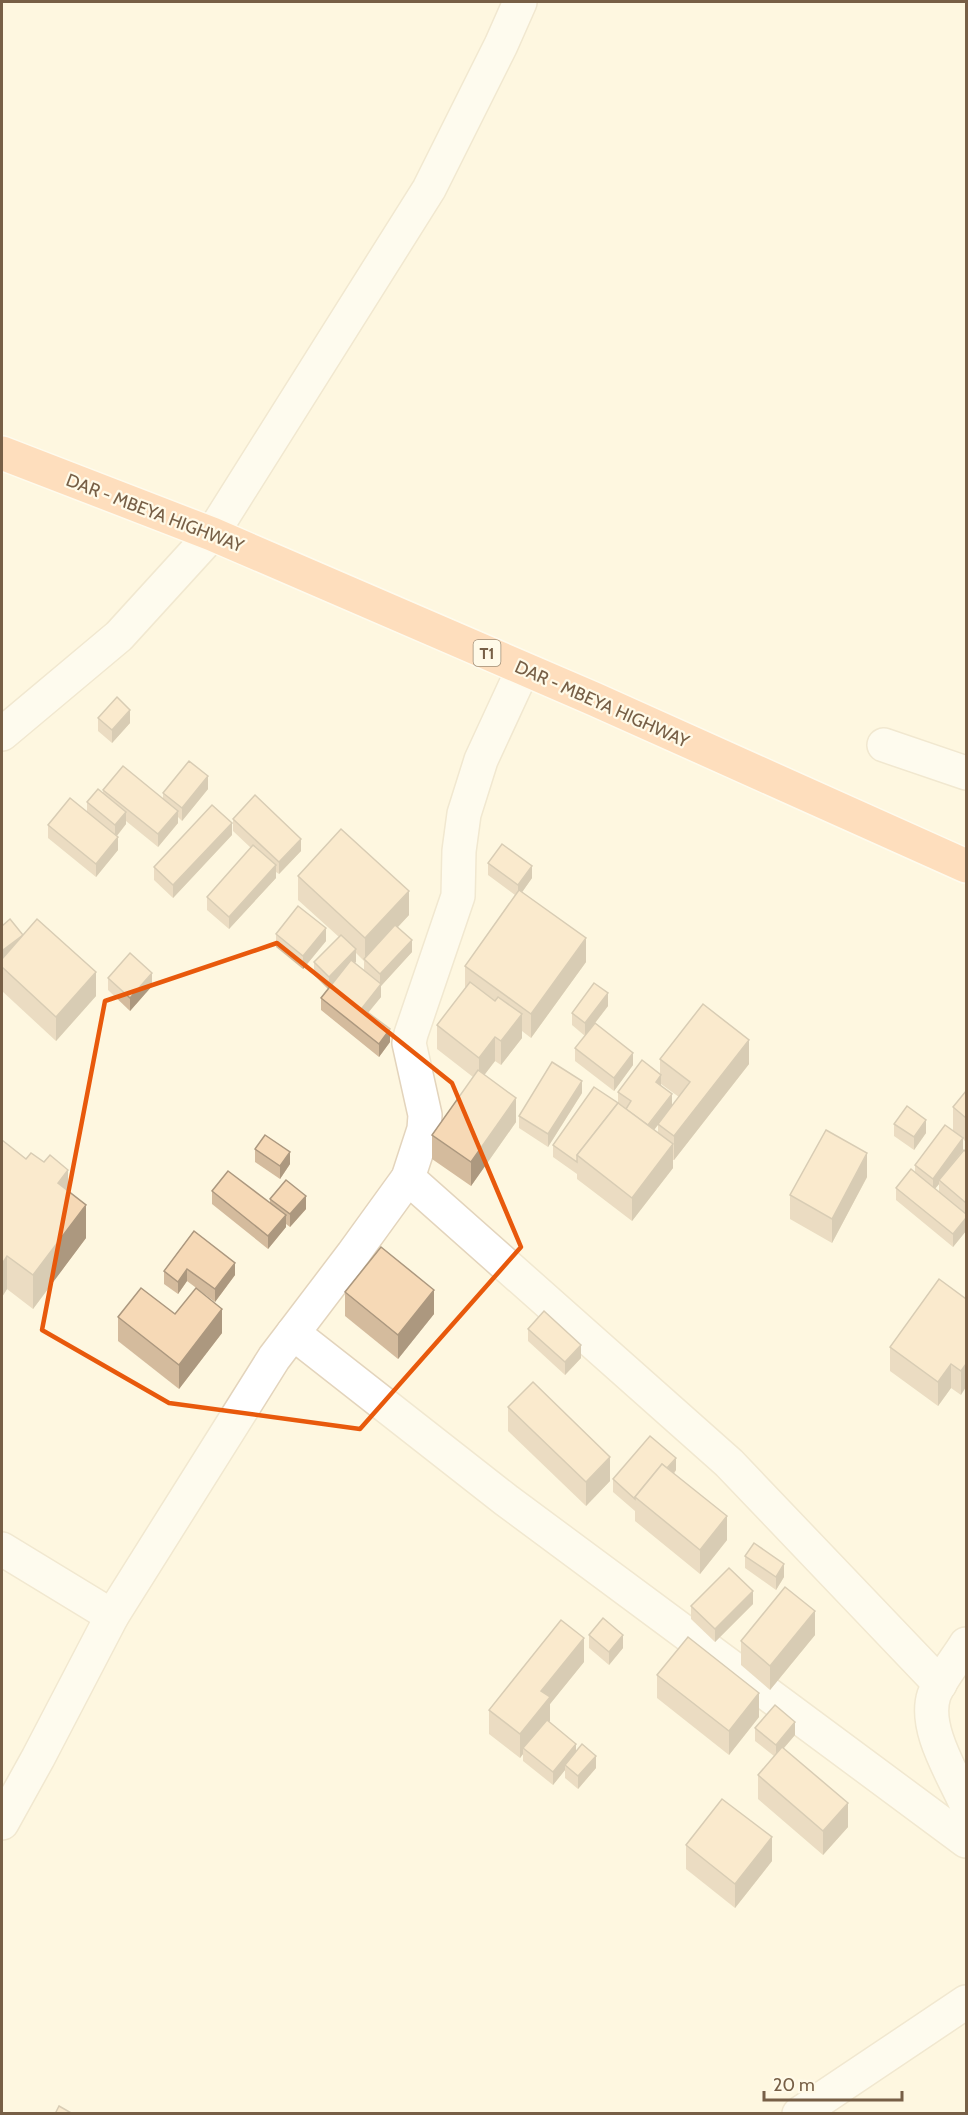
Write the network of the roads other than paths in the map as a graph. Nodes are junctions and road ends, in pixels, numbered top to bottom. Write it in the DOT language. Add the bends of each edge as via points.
graph roads {
  1 [pos="520,2"];
  2 [pos="2,453"];
  3 [pos="213,534"];
  4 [pos="523,669"];
  5 [pos="2,734"];
  6 [pos="884,745"];
  7 [pos="966,774"];
  8 [pos="966,866"];
  9 [pos="408,1178"];
  10 [pos="293,1333"];
  11 [pos="2,1549"];
  12 [pos="112,1616"];
  13 [pos="966,1644"];
  14 [pos="940,1684"];
  15 [pos="966,1804"];
  16 [pos="2,1823"];
  17 [pos="966,1841"];
  18 [pos="966,2002"];
  19 [pos="799,2114"];
  1 -- 3 [label="street" via="429,189"];
  2 -- 3 [label="highway, DAR - MBEYA HIGHWAY / T1"];
  3 -- 4 [label="highway, DAR - MBEYA HIGHWAY / T1"];
  3 -- 5 [label="street" via="119,636"];
  4 -- 8 [label="highway, DAR - MBEYA HIGHWAY / T1"];
  4 -- 9 [label="street" via="481,759 464,814 458,896 411,1034 424,1129"];
  6 -- 7 [label="street"];
  9 -- 10 [label="street"];
  9 -- 14 [label="street" via="729,1463"];
  10 -- 12 [label="street"];
  10 -- 17 [label="street" via="506,1500"];
  11 -- 12 [label="street"];
  12 -- 16 [label="street"];
  13 -- 14 [label="street"];
  14 -- 15 [label="street" via="931,1712 934,1732"];
  18 -- 19 [label="street"];
}
